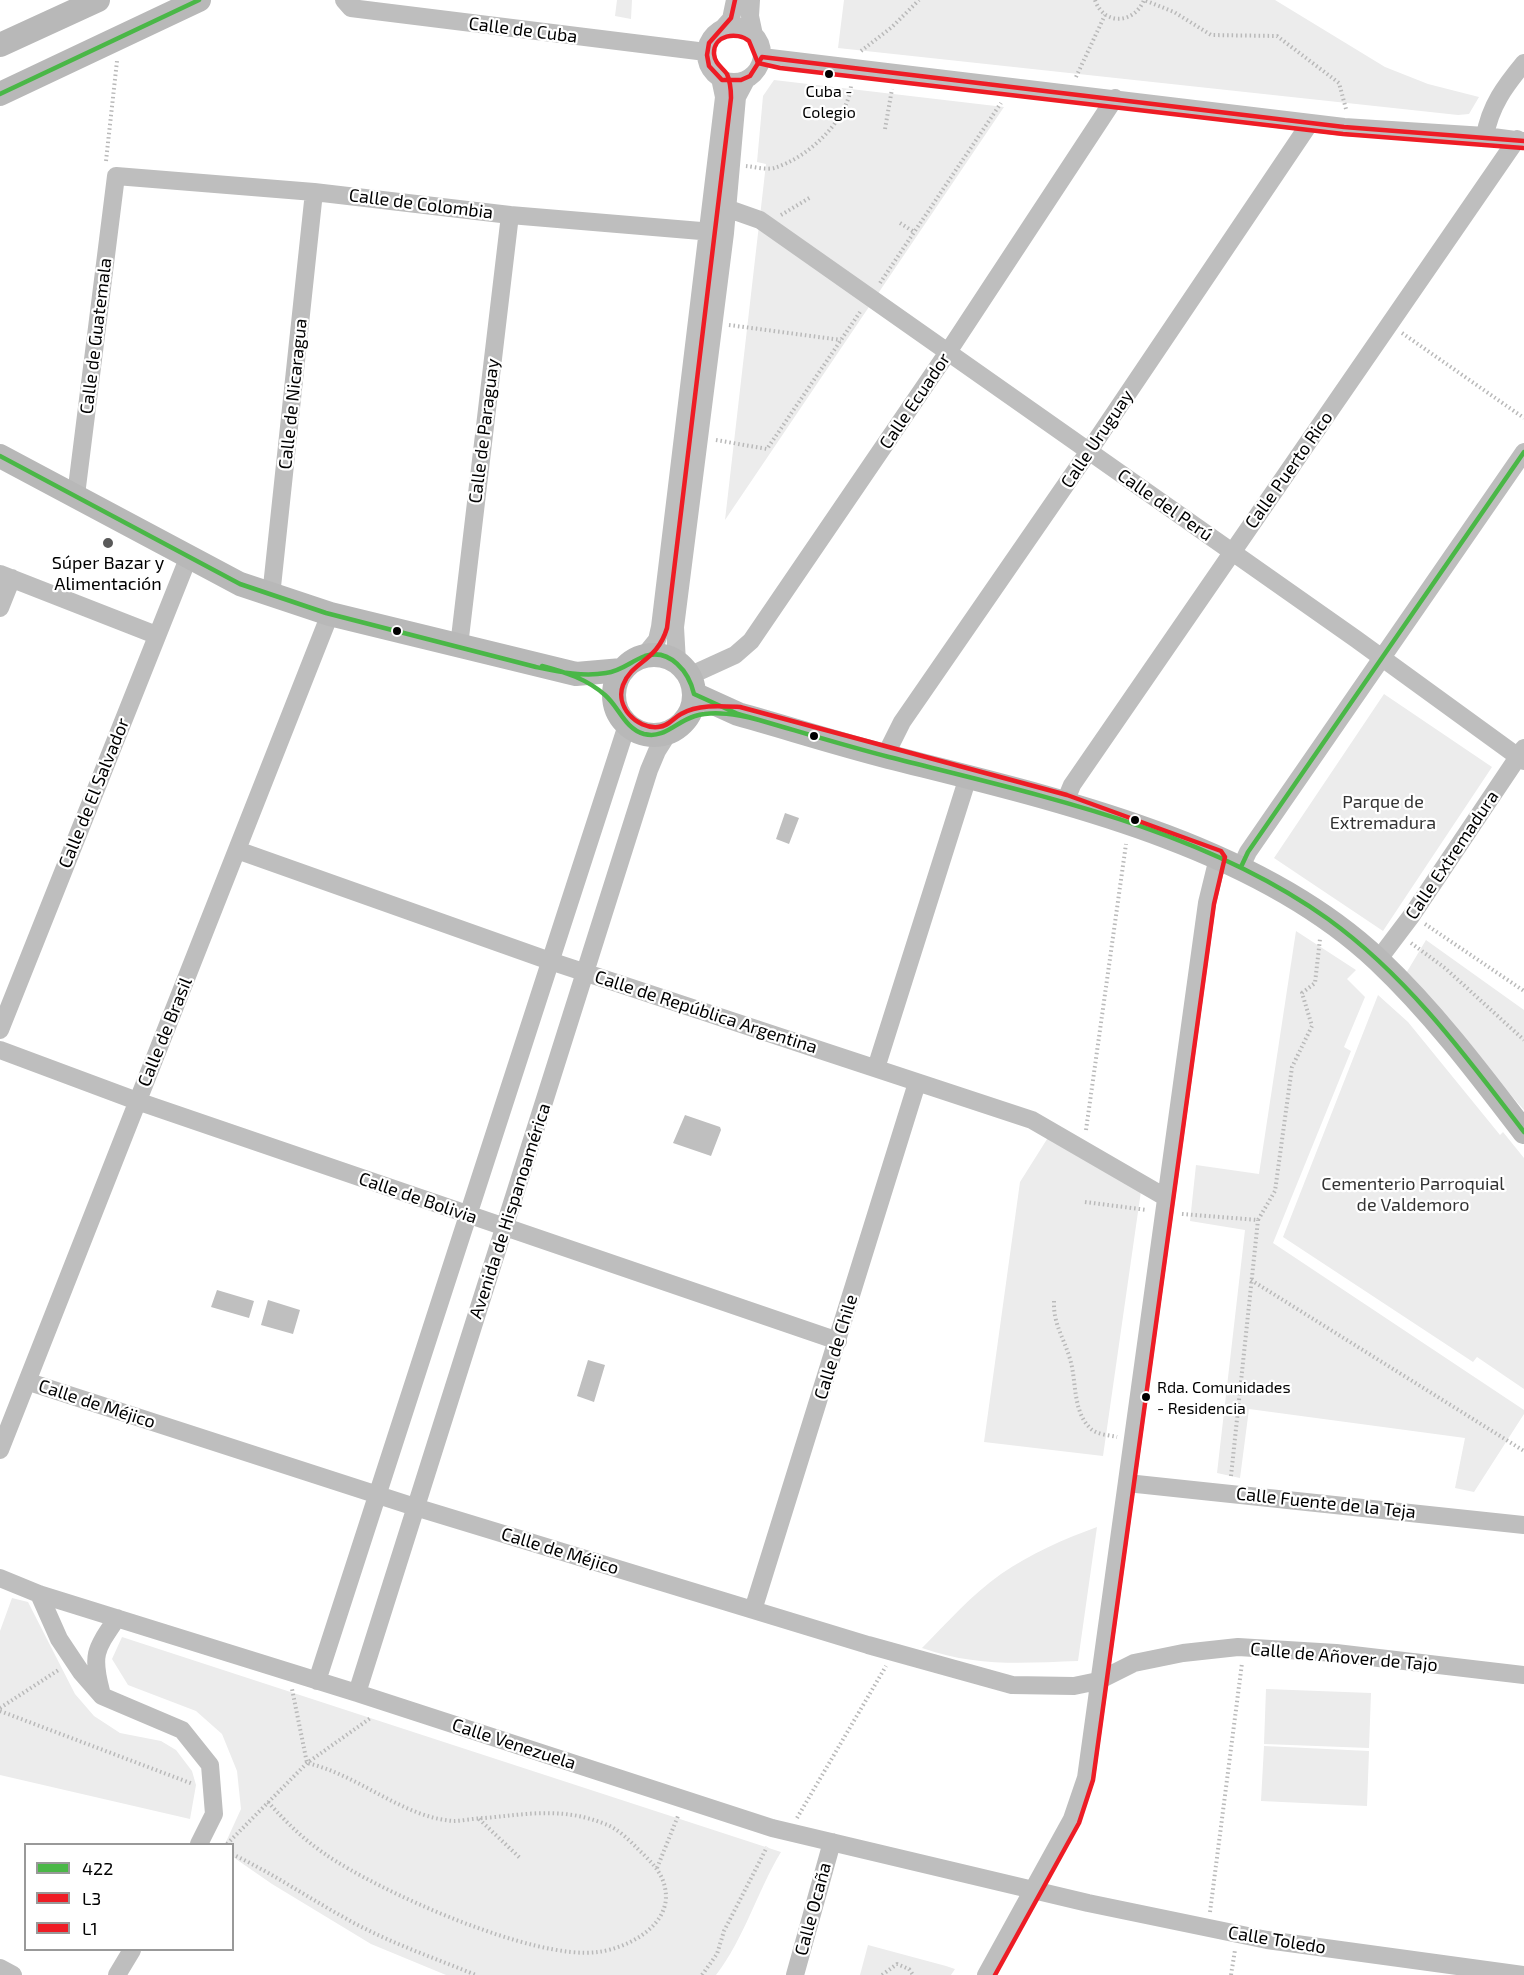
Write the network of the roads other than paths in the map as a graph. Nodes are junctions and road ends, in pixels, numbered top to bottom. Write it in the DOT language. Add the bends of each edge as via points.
graph roads {
  1 [pos="98,0"];
  2 [pos="199,0"];
  3 [pos="344,0"];
  4 [pos="735,0"];
  5 [pos="751,0"];
  6 [pos="722,29"];
  7 [pos="754,35"];
  8 [pos="0,45"];
  9 [pos="706,52"];
  10 [pos="762,57"];
  11 [pos="1524,63"];
  12 [pos="720,78"];
  13 [pos="746,80"];
  14 [pos="0,94"];
  15 [pos="1115,98"];
  16 [pos="1310,123"];
  17 [pos="1485,136"];
  18 [pos="1521,140"];
  19 [pos="116,176"];
  20 [pos="314,192"];
  21 [pos="726,208"];
  22 [pos="510,215"];
  23 [pos="716,233"];
  24 [pos="948,352"];
  25 [pos="1089,452"];
  26 [pos="1524,452"];
  27 [pos="0,456"];
  28 [pos="76,495"];
  29 [pos="1232,552"];
  30 [pos="189,556"];
  31 [pos="6,576"];
  32 [pos="271,596"];
  33 [pos="0,608"];
  34 [pos="330,614"];
  35 [pos="156,635"];
  36 [pos="459,646"];
  37 [pos="644,656"];
  38 [pos="1383,658"];
  39 [pos="622,670"];
  40 [pos="576,674"];
  41 [pos="687,678"];
  42 [pos="738,714"];
  43 [pos="621,715"];
  44 [pos="678,726"];
  45 [pos="885,756"];
  46 [pos="1522,756"];
  47 [pos="968,777"];
  48 [pos="1065,802"];
  49 [pos="237,850"];
  50 [pos="1229,862"];
  51 [pos="1378,960"];
  52 [pos="550,961"];
  53 [pos="585,972"];
  54 [pos="0,1030"];
  55 [pos="0,1050"];
  56 [pos="876,1068"];
  57 [pos="917,1083"];
  58 [pos="137,1101"];
  59 [pos="1524,1132"];
  60 [pos="1164,1204"];
  61 [pos="468,1215"];
  62 [pos="505,1227"];
  63 [pos="838,1341"];
  64 [pos="29,1382"];
  65 [pos="0,1450"];
  66 [pos="1127,1483"];
  67 [pos="377,1494"];
  68 [pos="415,1507"];
  69 [pos="1524,1525"];
  70 [pos="0,1578"];
  71 [pos="39,1594"];
  72 [pos="753,1610"];
  73 [pos="117,1618"];
  74 [pos="1524,1675"];
  75 [pos="317,1681"];
  76 [pos="1098,1681"];
  77 [pos="357,1693"];
  78 [pos="102,1696"];
  79 [pos="832,1842"];
  80 [pos="200,1843"];
  81 [pos="1033,1890"];
  82 [pos="131,1951"];
  83 [pos="0,1968"];
  84 [pos="13,1975"];
  85 [pos="117,1975"];
  86 [pos="795,1975"];
  87 [pos="986,1975"];
  88 [pos="1523,1975"];
  1 -- 8 [label="street"];
  2 -- 14 [label="street"];
  3 -- 9 [label="street, Calle de Cuba" via="351,8"];
  4 -- 6 [label="street" via="731,19"];
  5 -- 7 [label="street"];
  6 -- 7 [label="street" via="739,27"];
  6 -- 9 [label="street" via="711,38"];
  7 -- 10 [label="street"];
  9 -- 12 [label="street" via="710,68"];
  10 -- 13 [label="street" via="757,70"];
  10 -- 15 [label="street"];
  11 -- 17 [label="street" via="1488,115"];
  12 -- 13 [label="street"];
  12 -- 23 [label="street" via="724,97"];
  13 -- 21 [label="street" via="737,97"];
  15 -- 16 [label="street"];
  15 -- 24 [label="street, Calle Ecuador"];
  16 -- 17 [label="street"];
  16 -- 25 [label="street, Calle Uruguay"];
  17 -- 18 [label="street"];
  18 -- 29 [label="street, Calle Puerto Rico"];
  19 -- 20 [label="street, Calle de Colombia"];
  19 -- 28 [label="street, Calle de Guatemala"];
  20 -- 22 [label="street, Calle de Colombia"];
  20 -- 32 [label="street, Calle de Nicaragua"];
  21 -- 23 [label="street"];
  21 -- 24 [label="street, Calle del Perú" via="766,225"];
  22 -- 23 [label="street, Calle de Colombia"];
  22 -- 36 [label="street, Calle de Paraguay"];
  23 -- 37 [label="street" via="660,627 657,640"];
  23 -- 41 [label="street" via="713,323 675,627"];
  24 -- 25 [label="street, Calle del Perú"];
  24 -- 41 [label="street, Calle Ecuador" via="751,641 735,655"];
  25 -- 29 [label="street, Calle del Perú"];
  25 -- 45 [label="street, Calle Uruguay" via="902,722"];
  26 -- 38 [label="street"];
  27 -- 28 [label="street"];
  28 -- 30 [label="street"];
  29 -- 38 [label="street, Calle del Perú"];
  29 -- 48 [label="street, Calle Puerto Rico" via="1072,785"];
  30 -- 32 [label="street"];
  30 -- 35 [label="street, Calle de El Salvador"];
  31 -- 33 [label="street"];
  31 -- 35 [label="street"];
  32 -- 34 [label="street"];
  34 -- 36 [label="street"];
  34 -- 49 [label="street, Calle de Brasil"];
  35 -- 54 [label="street, Calle de El Salvador"];
  36 -- 40 [label="street"];
  37 -- 39 [label="street"];
  37 -- 41 [label="street" via="656,655"];
  38 -- 46 [label="street, Calle del Perú"];
  38 -- 50 [label="street"];
  39 -- 40 [label="street"];
  39 -- 43 [label="street" via="616,681"];
  40 -- 43 [label="street"];
  41 -- 42 [label="street"];
  41 -- 44 [label="street" via="692,707"];
  42 -- 44 [label="street" via="707,715"];
  42 -- 45 [label="street"];
  43 -- 44 [label="street" via="647,734"];
  43 -- 52 [label="street"];
  44 -- 53 [label="street, Avenida de Hispanoamérica" via="657,751 649,770"];
  45 -- 47 [label="street"];
  46 -- 51 [label="street, Calle Extremadura"];
  47 -- 48 [label="street"];
  47 -- 56 [label="street"];
  48 -- 50 [label="street"];
  49 -- 52 [label="street, Calle de República Argentina"];
  49 -- 58 [label="street, Calle de Brasil"];
  50 -- 51 [label="street" via="1322,917"];
  50 -- 60 [label="street" via="1207,903"];
  51 -- 59 [label="street" via="1455,1041"];
  52 -- 53 [label="street, Calle de República Argentina"];
  52 -- 61 [label="street"];
  53 -- 56 [label="street, Calle de República Argentina"];
  53 -- 62 [label="street, Avenida de Hispanoamérica"];
  55 -- 58 [label="street, Calle de Bolivia"];
  56 -- 57 [label="street, Calle de República Argentina"];
  57 -- 60 [label="street, Calle de República Argentina" via="1032,1120"];
  57 -- 63 [label="street, Calle de Chile"];
  58 -- 61 [label="street, Calle de Bolivia"];
  58 -- 64 [label="street, Calle de Brasil"];
  60 -- 66 [label="street"];
  61 -- 62 [label="street, Calle de Bolivia"];
  61 -- 67 [label="street"];
  62 -- 63 [label="street, Calle de Bolivia"];
  62 -- 68 [label="street, Avenida de Hispanoamérica"];
  63 -- 72 [label="street, Calle de Chile"];
  64 -- 65 [label="street, Calle de Brasil"];
  64 -- 67 [label="street, Calle de Méjico"];
  66 -- 69 [label="street, Calle Fuente de la Teja"];
  66 -- 76 [label="street"];
  67 -- 68 [label="street, Calle de Méjico"];
  67 -- 75 [label="street"];
  68 -- 72 [label="street, Calle de Méjico"];
  68 -- 77 [label="street, Avenida de Hispanoamérica"];
  70 -- 71 [label="street, Calle Venezuela"];
  71 -- 73 [label="street, Calle Venezuela"];
  71 -- 78 [label="street" via="59,1639"];
  72 -- 76 [label="street, Calle de Méjico" via="1012,1685 1074,1686"];
  73 -- 75 [label="street, Calle Venezuela"];
  73 -- 78 [label="street" via="100,1644 94,1664"];
  74 -- 76 [label="street, Calle de Añover de Tajo" via="1336,1653 1244,1648 1183,1653 1134,1663"];
  75 -- 77 [label="street, Calle Venezuela"];
  76 -- 81 [label="street" via="1086,1778 1072,1819"];
  77 -- 79 [label="street, Calle Venezuela" via="788,1832"];
  78 -- 80 [label="street" via="182,1730 210,1764 214,1814"];
  79 -- 81 [label="street, Calle Venezuela"];
  79 -- 86 [label="street, Calle Ocaña"];
  81 -- 87 [label="street"];
  81 -- 88 [label="street, Calle Toledo" via="1238,1934"];
  82 -- 85 [label="street"];
  83 -- 84 [label="street"];
}
